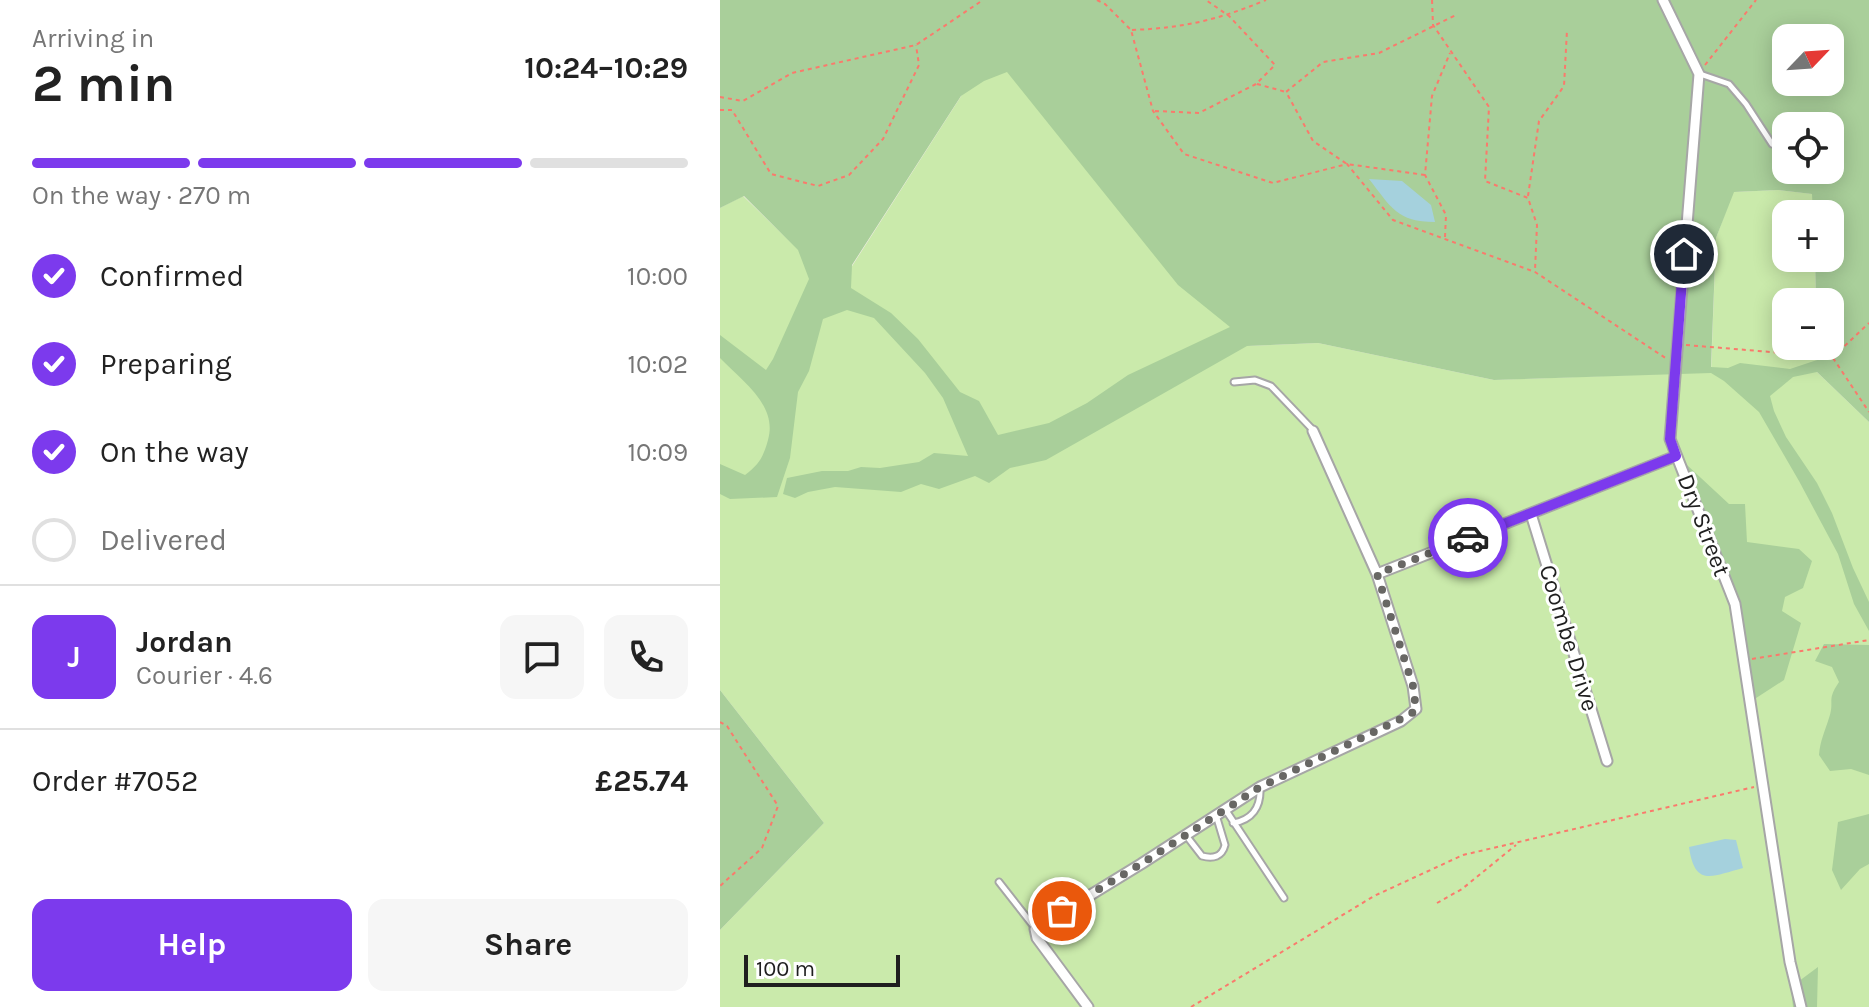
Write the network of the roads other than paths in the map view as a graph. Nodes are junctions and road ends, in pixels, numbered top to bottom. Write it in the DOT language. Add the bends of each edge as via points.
graph roads {
  1 [pos="1663,0"];
  2 [pos="1699,74"];
  3 [pos="1772,144"];
  4 [pos="1234,382"];
  5 [pos="1313,431"];
  6 [pos="1676,456"];
  7 [pos="1531,514"];
  8 [pos="1377,574"];
  9 [pos="1607,761"];
  10 [pos="1260,787"];
  11 [pos="1220,811"];
  12 [pos="1233,823"];
  13 [pos="1185,834"];
  14 [pos="999,882"];
  15 [pos="1284,898"];
  16 [pos="1035,929"];
  17 [pos="1088,1007"];
  18 [pos="1801,1007"];
  1 -- 2 [label="street"];
  2 -- 3 [label="lane" via="1729,84"];
  2 -- 6 [label="street, Dry Street" via="1674,364 1670,439"];
  4 -- 5 [label="lane" via="1255,380 1271,386"];
  5 -- 8 [label="street"];
  6 -- 7 [label="street"];
  6 -- 18 [label="street, Dry Street" via="1735,604"];
  7 -- 8 [label="street"];
  7 -- 9 [label="street, Coombe Drive"];
  8 -- 10 [label="street" via="1416,709 1401,721"];
  10 -- 11 [label="street"];
  10 -- 12 [label="lane" via="1257,810"];
  11 -- 12 [label="lane"];
  11 -- 13 [label="street"];
  11 -- 13 [label="lane" via="1225,845 1220,855 1202,856"];
  12 -- 15 [label="lane"];
  13 -- 16 [label="street"];
  14 -- 16 [label="lane"];
  16 -- 17 [label="street"];
}
